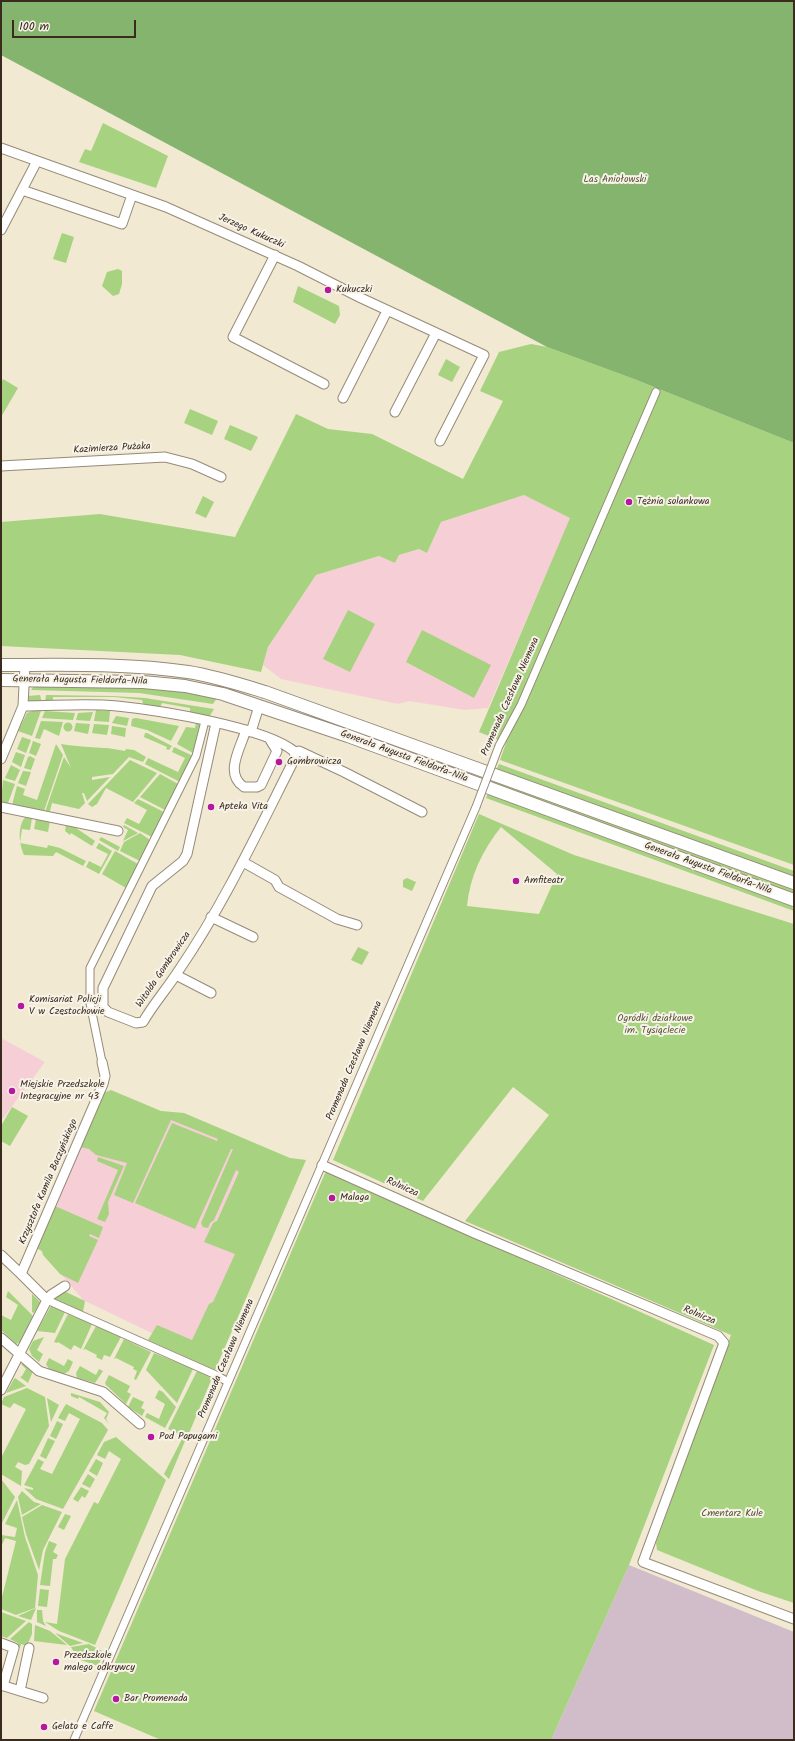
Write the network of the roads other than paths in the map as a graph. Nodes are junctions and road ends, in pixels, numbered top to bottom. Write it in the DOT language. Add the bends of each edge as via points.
graph roads {
  1 [pos="1,148"];
  2 [pos="37,161"];
  3 [pos="22,190"];
  4 [pos="132,195"];
  5 [pos="1,230"];
  6 [pos="275,255"];
  7 [pos="387,311"];
  8 [pos="436,333"];
  9 [pos="324,384"];
  10 [pos="656,392"];
  11 [pos="344,398"];
  12 [pos="395,412"];
  13 [pos="440,441"];
  14 [pos="1,466"];
  15 [pos="221,477"];
  16 [pos="1,665"];
  17 [pos="25,665"];
  18 [pos="1,680"];
  19 [pos="25,680"];
  20 [pos="23,706"];
  21 [pos="259,706"];
  22 [pos="205,721"];
  23 [pos="216,723"];
  24 [pos="248,731"];
  25 [pos="269,738"];
  26 [pos="295,752"];
  27 [pos="1,759"];
  28 [pos="1,807"];
  29 [pos="422,812"];
  30 [pos="118,831"];
  31 [pos="243,862"];
  32 [pos="794,883"];
  33 [pos="794,900"];
  34 [pos="212,917"];
  35 [pos="357,925"];
  36 [pos="253,937"];
  37 [pos="176,975"];
  38 [pos="212,993"];
  39 [pos="102,1062"];
  40 [pos="322,1164"];
  41 [pos="1,1256"];
  42 [pos="21,1274"];
  43 [pos="65,1286"];
  44 [pos="47,1300"];
  45 [pos="1,1338"];
  46 [pos="19,1354"];
  47 [pos="228,1382"];
  48 [pos="1,1390"];
  49 [pos="140,1424"];
  50 [pos="794,1619"];
  51 [pos="1,1643"];
  52 [pos="29,1648"];
  53 [pos="4,1669"];
  54 [pos="2,1686"];
  55 [pos="20,1691"];
  56 [pos="43,1698"];
  57 [pos="74,1740"];
  1 -- 2 [label="street, Jerzego Kukuczki"];
  2 -- 3 [label="street"];
  2 -- 4 [label="street, Jerzego Kukuczki"];
  3 -- 4 [label="street" via="122,224"];
  3 -- 5 [label="street"];
  4 -- 6 [label="street, Jerzego Kukuczki" via="166,207"];
  6 -- 7 [label="street, Jerzego Kukuczki"];
  6 -- 9 [label="street" via="233,337"];
  7 -- 8 [label="street, Jerzego Kukuczki"];
  7 -- 11 [label="street"];
  8 -- 12 [label="street"];
  8 -- 13 [label="street, Jerzego Kukuczki" via="484,355"];
  10 -- 40 [label="street, Promenada Czesława Niemena, bridge" via="520,705 499,746 476,807"];
  14 -- 15 [label="street, Kazimierza Pużaka" via="165,457 192,464"];
  16 -- 17 [label="street, Generała Augusta Fieldorfa-Nila"];
  17 -- 19 [label="street"];
  17 -- 32 [label="street, Generała Augusta Fieldorfa-Nila" via="147,667 188,672 227,681 458,760"];
  18 -- 19 [label="street, Generała Augusta Fieldorfa-Nila"];
  19 -- 20 [label="street"];
  19 -- 21 [label="street, Generała Augusta Fieldorfa-Nila" via="110,680 185,686 223,694"];
  20 -- 22 [label="street" via="116,706"];
  20 -- 27 [label="street"];
  21 -- 24 [label="street"];
  21 -- 33 [label="street, Generała Augusta Fieldorfa-Nila"];
  22 -- 23 [label="street"];
  22 -- 39 [label="street" via="196,756 90,968 90,1003"];
  23 -- 24 [label="street"];
  23 -- 37 [label="street, Witolda Gombrowicza" via="187,854 183,861 152,886 103,988 103,1007 108,1012 136,1023 143,1022 156,1000"];
  24 -- 25 [label="street"];
  24 -- 25 [label="street" via="233,768 234,778 244,787 257,787 264,781 277,751"];
  25 -- 26 [label="street" via="289,746"];
  26 -- 29 [label="street" via="299,751 344,772"];
  26 -- 31 [label="street, Witolda Gombrowicza" via="294,760"];
  28 -- 30 [label="street"];
  31 -- 34 [label="street, Witolda Gombrowicza"];
  31 -- 35 [label="street" via="275,880 279,887 337,919"];
  34 -- 36 [label="street"];
  34 -- 37 [label="street, Witolda Gombrowicza"];
  37 -- 38 [label="street"];
  39 -- 42 [label="street, Krzysztofa Kamila Baczyńskiego" via="103,1084"];
  40 -- 47 [label="street, Promenada Czesława Niemena"];
  40 -- 50 [label="street, Rolnicza" via="474,1233 724,1340 643,1562"];
  41 -- 42 [label="street"];
  42 -- 44 [label="street"];
  43 -- 44 [label="street"];
  44 -- 46 [label="street"];
  44 -- 47 [label="street" via="216,1374"];
  45 -- 46 [label="street"];
  46 -- 48 [label="street"];
  46 -- 49 [label="street" via="39,1371 103,1392"];
  47 -- 57 [label="street, Promenada Czesława Niemena"];
  51 -- 53 [label="street" via="14,1648"];
  52 -- 55 [label="street"];
  53 -- 54 [label="street"];
  54 -- 55 [label="street"];
  55 -- 56 [label="street"];
}
